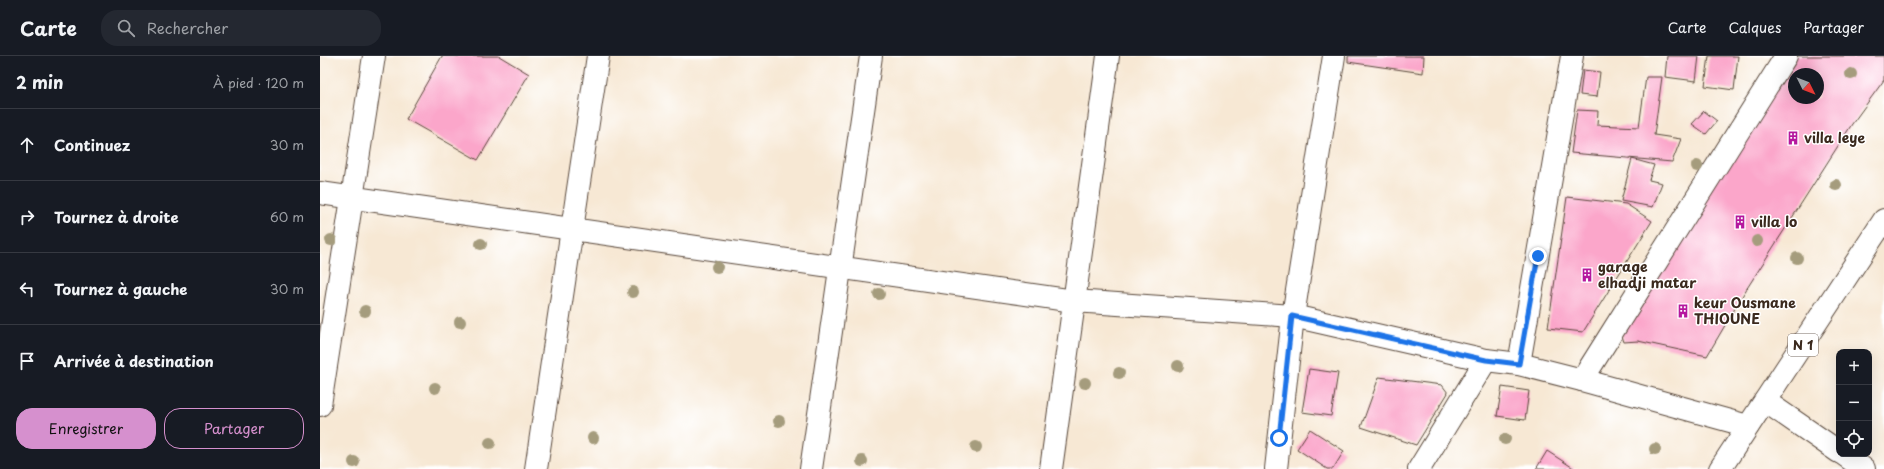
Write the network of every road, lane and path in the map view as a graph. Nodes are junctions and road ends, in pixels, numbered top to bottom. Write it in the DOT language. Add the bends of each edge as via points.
graph roads {
  1 [pos="374,56"];
  2 [pos="598,56"];
  3 [pos="871,56"];
  4 [pos="1108,56"];
  5 [pos="1334,56"];
  6 [pos="1572,56"];
  7 [pos="1786,56"];
  8 [pos="320,193"];
  9 [pos="351,198"];
  10 [pos="1884,220"];
  11 [pos="571,229"];
  12 [pos="840,267"];
  13 [pos="1074,301"];
  14 [pos="1292,316"];
  15 [pos="1486,360"];
  16 [pos="1519,364"];
  17 [pos="1582,380"];
  18 [pos="1765,400"];
  19 [pos="320,405"];
  20 [pos="1748,426"];
  21 [pos="1836,450"];
  22 [pos="1846,457"];
  23 [pos="536,469"];
  24 [pos="811,469"];
  25 [pos="1051,469"];
  26 [pos="1276,469"];
  27 [pos="1419,469"];
  28 [pos="1720,469"];
  29 [pos="1864,469"];
  1 -- 9 [label="main road"];
  2 -- 11 [label="main road"];
  3 -- 12 [label="main road"];
  4 -- 13 [label="main road"];
  5 -- 14 [label="main road"];
  6 -- 16 [label="main road"];
  7 -- 17 [label="main road"];
  8 -- 9 [label="main road"];
  9 -- 11 [label="main road"];
  9 -- 19 [label="main road"];
  10 -- 18 [label="main road, N 1"];
  11 -- 12 [label="main road"];
  11 -- 23 [label="main road"];
  12 -- 13 [label="main road"];
  12 -- 24 [label="main road"];
  13 -- 14 [label="main road"];
  13 -- 25 [label="main road"];
  14 -- 15 [label="main road"];
  14 -- 26 [label="main road"];
  15 -- 16 [label="main road"];
  15 -- 27 [label="main road"];
  16 -- 17 [label="main road"];
  17 -- 20 [label="main road"];
  18 -- 20 [label="main road, N 1"];
  18 -- 21 [label="main road"];
  20 -- 28 [label="main road, N 1"];
  22 -- 29 [label="main road"];
}
